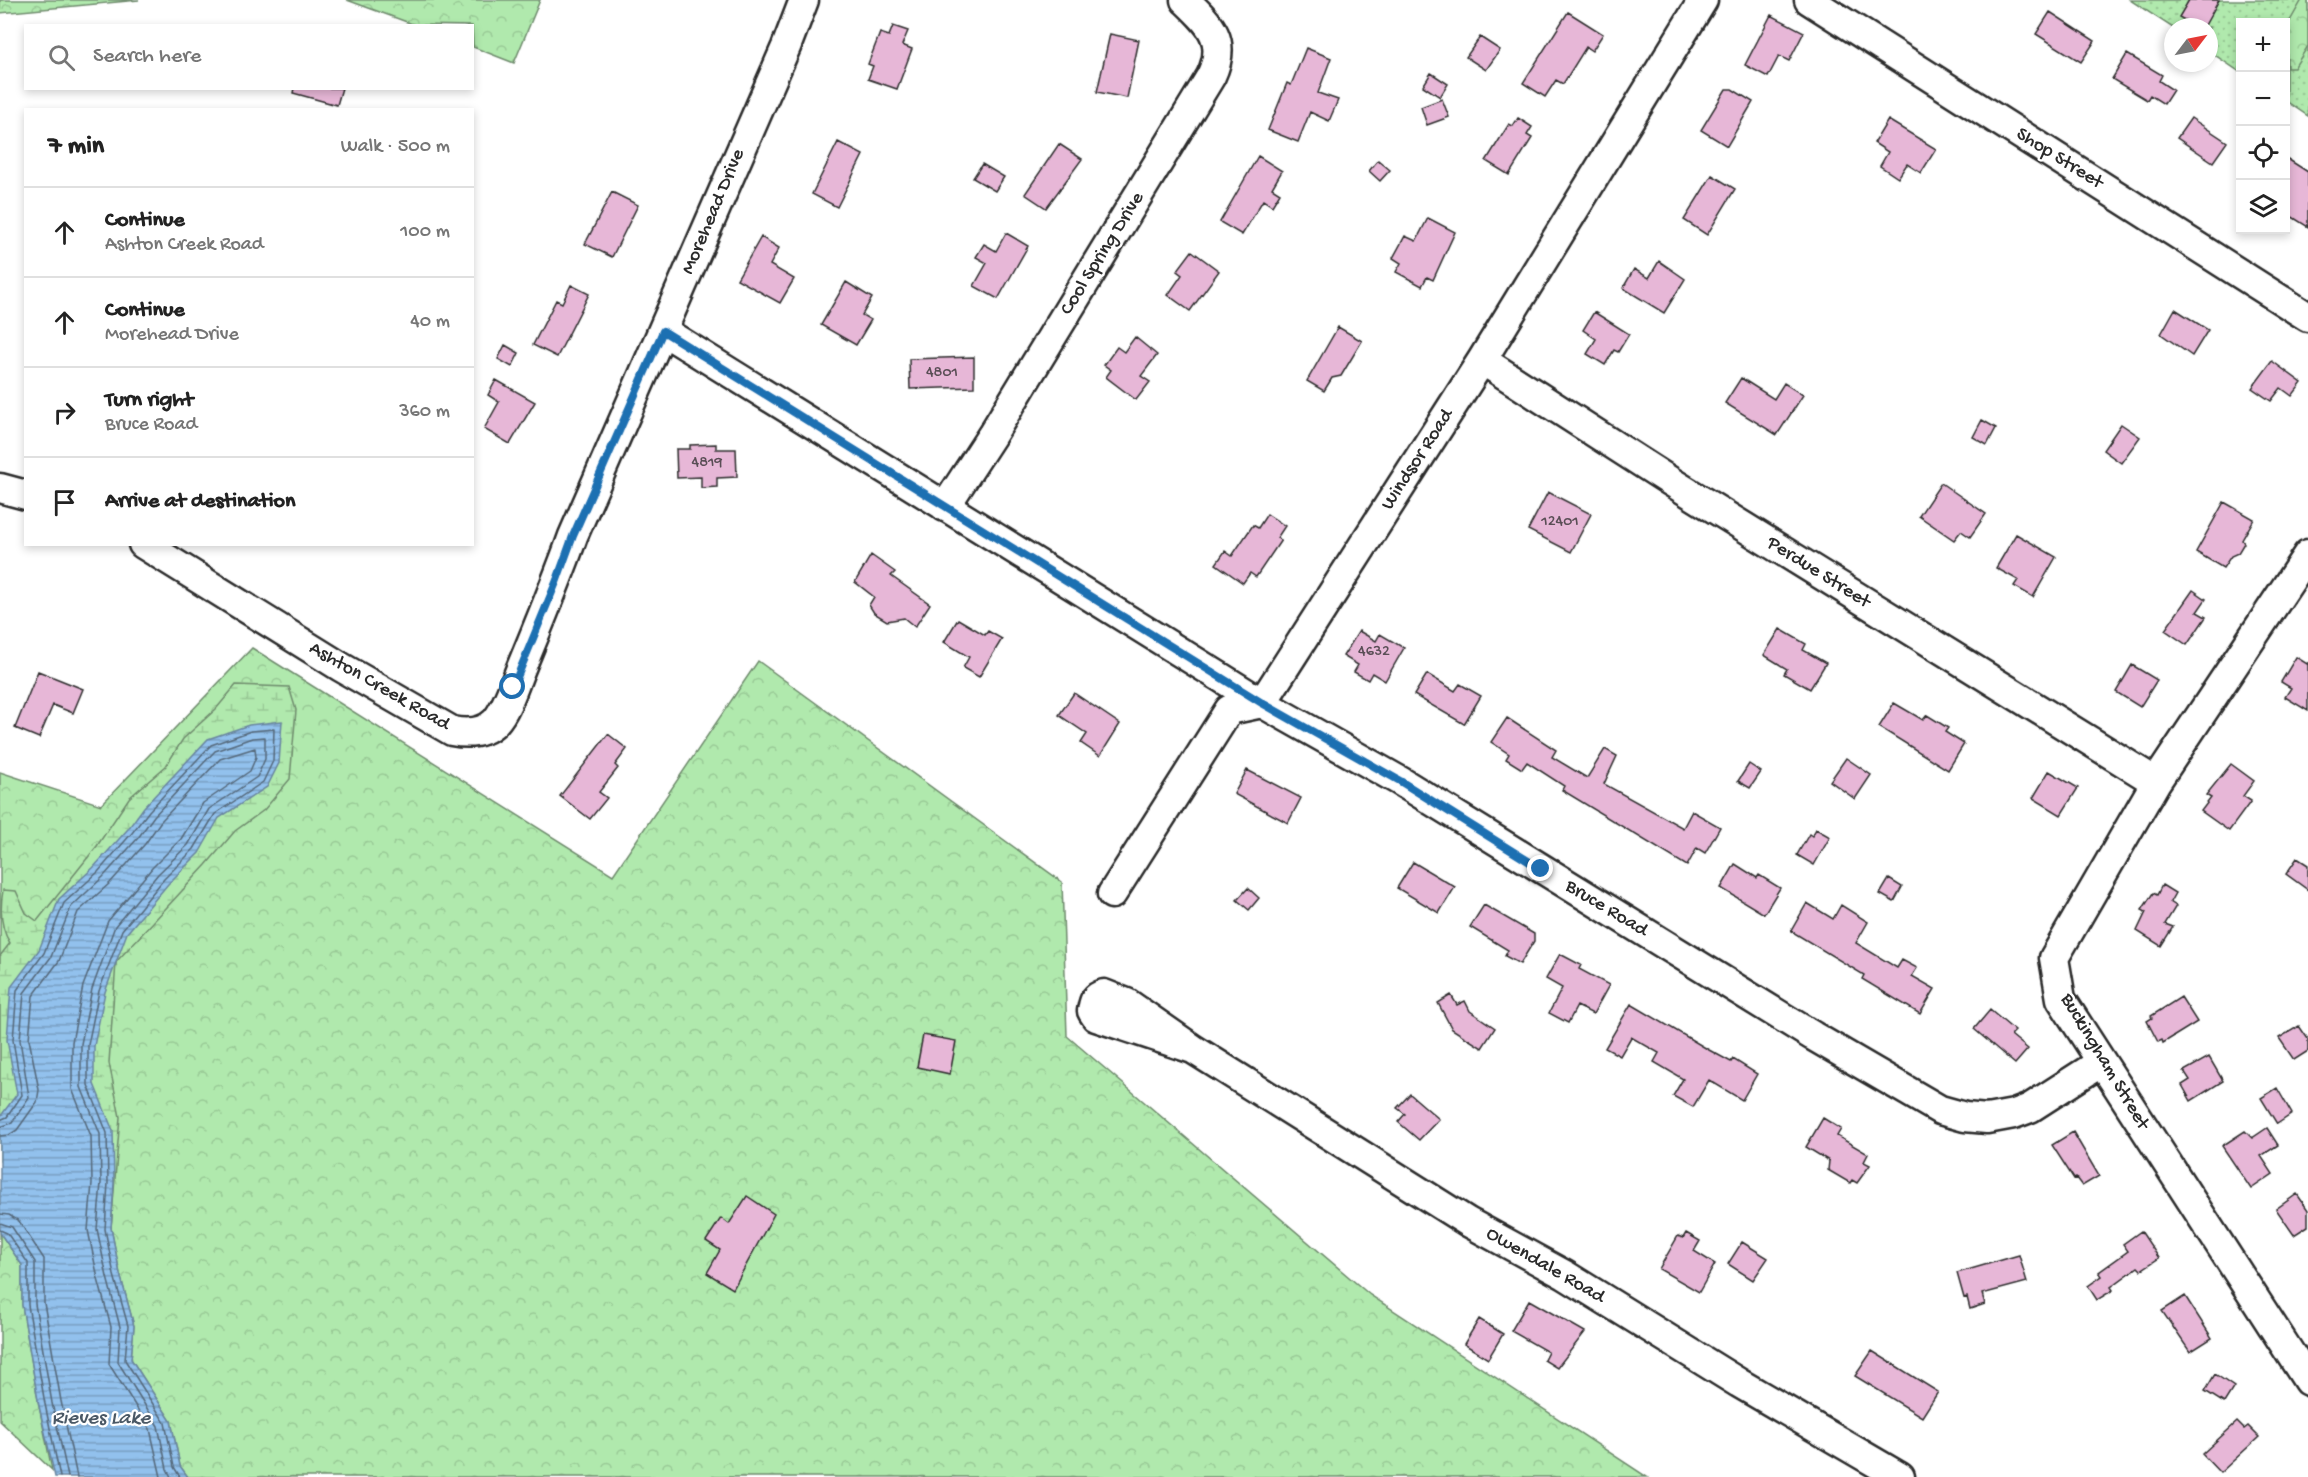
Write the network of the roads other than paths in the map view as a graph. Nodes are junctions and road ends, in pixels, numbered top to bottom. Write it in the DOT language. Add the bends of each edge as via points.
graph roads {
  1 [pos="804,0"];
  2 [pos="1185,0"];
  3 [pos="1703,0"];
  4 [pos="1809,0"];
  5 [pos="2308,317"];
  6 [pos="663,331"];
  7 [pos="1482,360"];
  8 [pos="622,424"];
  9 [pos="0,488"];
  10 [pos="24,494"];
  11 [pos="945,507"];
  12 [pos="146,546"];
  13 [pos="2308,554"];
  14 [pos="1262,703"];
  15 [pos="2156,782"];
  16 [pos="1112,894"];
  17 [pos="1193,1049"];
  18 [pos="2100,1063"];
  19 [pos="2308,1381"];
  20 [pos="1899,1477"];
  1 -- 6 [label="street, Morehead Drive"];
  2 -- 11 [label="street, Cool Spring Drive" via="1210,24 1216,38 1218,53 1211,76"];
  3 -- 7 [label="street, Windsor Road"];
  4 -- 5 [label="street, Shop Street"];
  6 -- 8 [label="street, Morehead Drive"];
  6 -- 11 [label="street, Bruce Road"];
  7 -- 14 [label="street, Windsor Road"];
  7 -- 15 [label="street, Perdue Street"];
  8 -- 12 [label="street, Ashton Creek Road" via="500,716 479,732 452,731"];
  9 -- 10 [label="street"];
  11 -- 14 [label="street, Bruce Road"];
  13 -- 15 [label="street, Buckingham Street"];
  14 -- 16 [label="street" via="1229,710"];
  14 -- 18 [label="street, Bruce Road" via="1400,781 1940,1110 1987,1119 2014,1114 2030,1108"];
  15 -- 18 [label="street, Buckingham Street" via="2054,958 2061,999"];
  17 -- 20 [label="street, Owendale Road" via="1468,1222 1565,1275"];
  18 -- 19 [label="street, Buckingham Street"];
}
